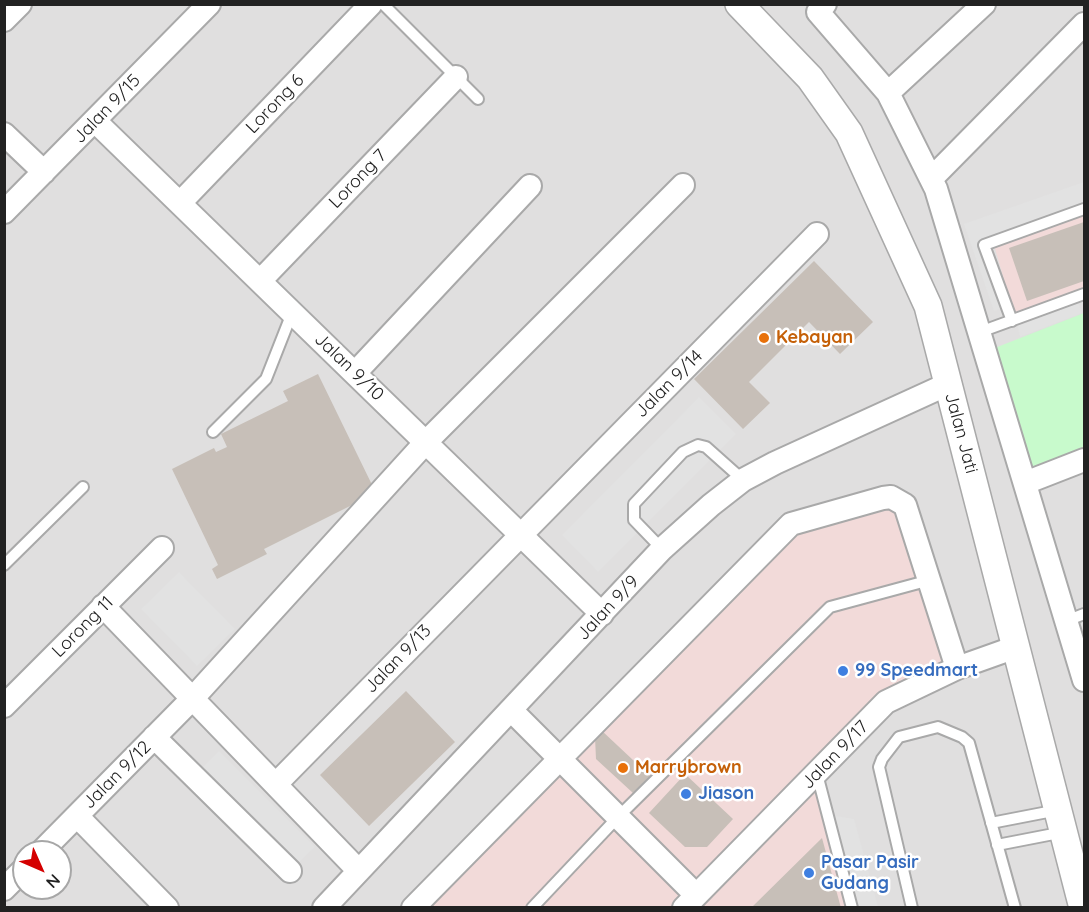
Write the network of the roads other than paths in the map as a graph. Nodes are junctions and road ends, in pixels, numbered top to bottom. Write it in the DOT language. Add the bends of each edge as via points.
graph roads {
  1 [pos="20,4"];
  2 [pos="209,4"];
  3 [pos="371,4"];
  4 [pos="383,4"];
  5 [pos="739,4"];
  6 [pos="984,4"];
  7 [pos="822,8"];
  8 [pos="4,20"];
  9 [pos="1084,24"];
  10 [pos="456,77"];
  11 [pos="888,93"];
  12 [pos="478,99"];
  13 [pos="95,121"];
  14 [pos="4,134"];
  15 [pos="44,172"];
  16 [pos="931,179"];
  17 [pos="683,184"];
  18 [pos="530,186"];
  19 [pos="180,203"];
  20 [pos="1084,209"];
  21 [pos="4,212"];
  22 [pos="817,234"];
  23 [pos="260,281"];
  24 [pos="1084,294"];
  25 [pos="292,312"];
  26 [pos="1012,321"];
  27 [pos="980,332"];
  28 [pos="355,373"];
  29 [pos="948,384"];
  30 [pos="213,432"];
  31 [pos="426,442"];
  32 [pos="1084,460"];
  33 [pos="743,480"];
  34 [pos="1025,483"];
  35 [pos="83,487"];
  36 [pos="520,534"];
  37 [pos="162,548"];
  38 [pos="662,549"];
  39 [pos="4,565"];
  40 [pos="930,580"];
  41 [pos="103,606"];
  42 [pos="602,614"];
  43 [pos="1076,617"];
  44 [pos="1016,647"];
  45 [pos="957,668"];
  46 [pos="1084,680"];
  47 [pos="193,698"];
  48 [pos="4,706"];
  49 [pos="511,710"];
  50 [pos="154,737"];
  51 [pos="559,758"];
  52 [pos="817,774"];
  53 [pos="276,784"];
  54 [pos="77,816"];
  55 [pos="618,817"];
  56 [pos="1061,821"];
  57 [pos="991,824"];
  58 [pos="53,840"];
  59 [pos="998,845"];
  60 [pos="358,870"];
  61 [pos="290,871"];
  62 [pos="690,901"];
  63 [pos="162,906"];
  64 [pos="324,908"];
  65 [pos="413,908"];
  66 [pos="532,908"];
  67 [pos="852,908"];
  68 [pos="912,908"];
  69 [pos="1015,908"];
  70 [pos="1083,908"];
  1 -- 8 [label="street"];
  2 -- 13 [label="street, Jalan 9/15"];
  3 -- 19 [label="street, Lorong 6"];
  4 -- 10 [label="lane"];
  5 -- 29 [label="street, Jalan Jati" via="810,78 849,133 924,297"];
  6 -- 11 [label="street"];
  7 -- 11 [label="street"];
  9 -- 16 [label="street"];
  10 -- 12 [label="lane"];
  10 -- 23 [label="street, Lorong 7"];
  11 -- 16 [label="street"];
  13 -- 15 [label="street, Jalan 9/15"];
  13 -- 19 [label="street, Jalan 9/10"];
  14 -- 15 [label="street"];
  15 -- 21 [label="street, Jalan 9/15"];
  16 -- 27 [label="street"];
  17 -- 31 [label="street, Jalan 9/12"];
  18 -- 28 [label="street"];
  19 -- 23 [label="street, Jalan 9/10"];
  20 -- 26 [label="lane" via="984,245"];
  22 -- 36 [label="street, Jalan 9/14"];
  23 -- 25 [label="street, Jalan 9/10"];
  24 -- 26 [label="lane"];
  25 -- 28 [label="street, Jalan 9/10"];
  25 -- 30 [label="lane" via="266,379"];
  26 -- 27 [label="lane"];
  27 -- 34 [label="street"];
  28 -- 31 [label="street, Jalan 9/10"];
  29 -- 33 [label="street, Jalan 9/9"];
  29 -- 44 [label="street, Jalan Jati"];
  31 -- 36 [label="street, Jalan 9/10"];
  31 -- 47 [label="street, Jalan 9/12"];
  32 -- 34 [label="street"];
  33 -- 38 [label="street, Jalan 9/9"];
  33 -- 38 [label="lane" via="706,447 698,445 683,452 634,504 634,520"];
  34 -- 43 [label="street"];
  35 -- 39 [label="lane"];
  36 -- 42 [label="street, Jalan 9/10"];
  36 -- 53 [label="street, Jalan 9/13"];
  37 -- 41 [label="street, Lorong 11"];
  38 -- 42 [label="street, Jalan 9/9"];
  40 -- 45 [label="street"];
  40 -- 51 [label="street" via="905,505 891,497 787,526"];
  40 -- 55 [label="lane" via="830,607"];
  41 -- 47 [label="street"];
  41 -- 48 [label="street, Lorong 11"];
  42 -- 49 [label="street, Jalan 9/9"];
  43 -- 46 [label="street"];
  44 -- 45 [label="street, Jalan 9/17"];
  44 -- 56 [label="street, Jalan Jati"];
  45 -- 52 [label="street, Jalan 9/17" via="886,702"];
  47 -- 50 [label="street, Jalan 9/12"];
  47 -- 53 [label="street"];
  49 -- 51 [label="street"];
  49 -- 60 [label="street, Jalan 9/9"];
  50 -- 54 [label="street, Jalan 9/12"];
  50 -- 61 [label="street"];
  51 -- 55 [label="street"];
  51 -- 65 [label="street"];
  52 -- 62 [label="street, Jalan 9/17"];
  52 -- 67 [label="lane"];
  53 -- 60 [label="street"];
  54 -- 58 [label="street, Jalan 9/12"];
  54 -- 63 [label="street"];
  55 -- 62 [label="street"];
  55 -- 66 [label="lane"];
  56 -- 57 [label="lane"];
  56 -- 59 [label="lane"];
  56 -- 70 [label="street, Jalan Jati"];
  57 -- 59 [label="lane"];
  57 -- 68 [label="lane" via="966,739 938,728 896,739 879,767"];
  59 -- 69 [label="lane"];
  60 -- 64 [label="street, Jalan 9/9"];
}
